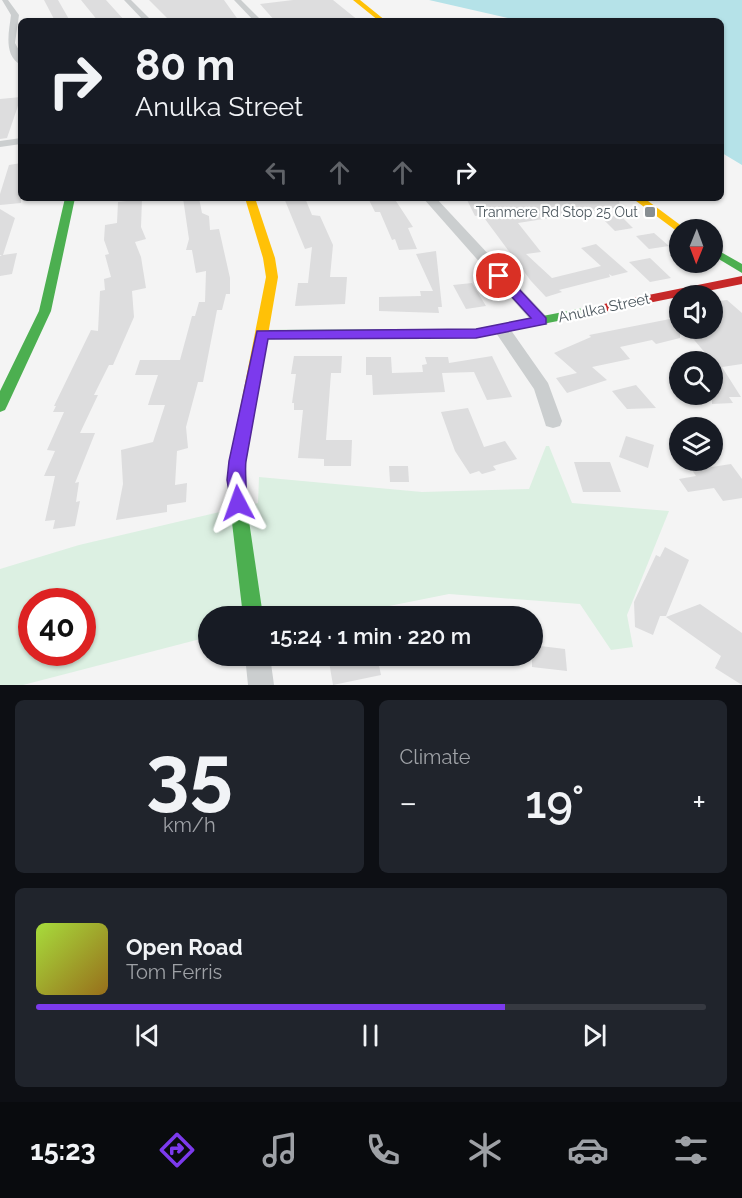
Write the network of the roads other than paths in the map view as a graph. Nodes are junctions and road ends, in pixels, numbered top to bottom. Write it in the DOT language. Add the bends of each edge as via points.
graph roads {
  1 [pos="4,0"];
  2 [pos="127,0"];
  3 [pos="237,0"];
  4 [pos="356,0"];
  5 [pos="145,18"];
  6 [pos="255,18"];
  7 [pos="379,18"];
  8 [pos="18,56"];
  9 [pos="18,141"];
  10 [pos="0,144"];
  11 [pos="69,201"];
  12 [pos="251,201"];
  13 [pos="432,201"];
  14 [pos="641,201"];
  15 [pos="669,221"];
  16 [pos="723,257"];
  17 [pos="742,269"];
  18 [pos="742,279"];
  19 [pos="541,321"];
  20 [pos="502,330"];
  21 [pos="262,334"];
  22 [pos="0,406"];
  23 [pos="553,421"];
  24 [pos="251,606"];
  25 [pos="259,666"];
  26 [pos="261,685"];
  1 -- 8 [label="street" via="15,15 11,43"];
  2 -- 5 [label="street"];
  3 -- 6 [label="street"];
  4 -- 7 [label="street"];
  9 -- 10 [label="street"];
  11 -- 22 [label="street" via="52,291"];
  12 -- 21 [label="street" via="272,268"];
  13 -- 19 [label="street"];
  14 -- 15 [label="street"];
  16 -- 17 [label="street"];
  18 -- 19 [label="street, Anulka Street"];
  19 -- 20 [label="street, Anulka Street"];
  20 -- 21 [label="street, Anulka Street"];
  20 -- 23 [label="street" via="542,388"];
  21 -- 24 [label="street" via="235,480"];
  25 -- 26 [label="street"];
}
